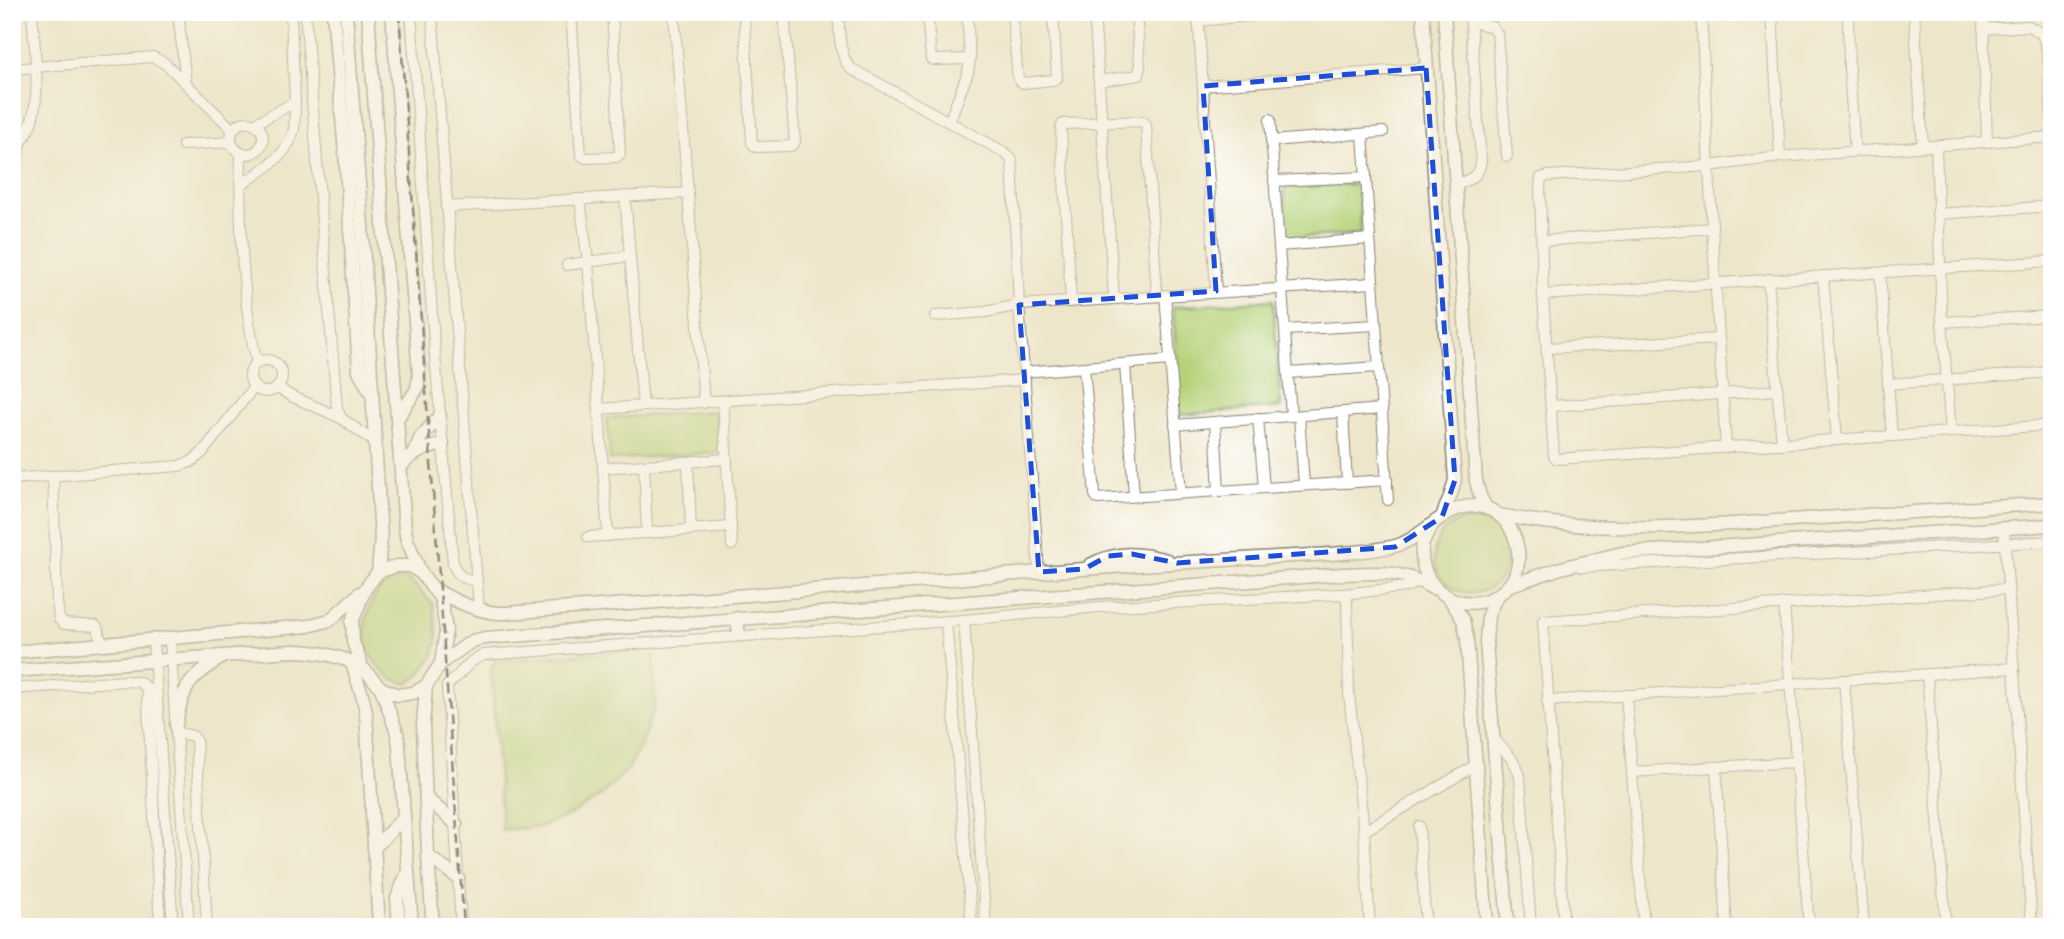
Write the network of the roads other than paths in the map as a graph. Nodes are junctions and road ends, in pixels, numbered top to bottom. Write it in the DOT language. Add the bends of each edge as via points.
graph roads {
  1 [pos="32,12"];
  2 [pos="178,12"];
  3 [pos="293,12"];
  4 [pos="305,12"];
  5 [pos="333,12"];
  6 [pos="346,12"];
  7 [pos="368,12"];
  8 [pos="393,12"];
  9 [pos="411,12"];
  10 [pos="432,12"];
  11 [pos="571,12"];
  12 [pos="612,12"];
  13 [pos="674,12"];
  14 [pos="744,12"];
  15 [pos="784,12"];
  16 [pos="838,12"];
  17 [pos="927,12"];
  18 [pos="967,12"];
  19 [pos="1012,12"];
  20 [pos="1053,12"];
  21 [pos="1094,12"];
  22 [pos="1136,12"];
  23 [pos="1289,12"];
  24 [pos="1423,12"];
  25 [pos="1444,12"];
  26 [pos="1701,12"];
  27 [pos="1772,12"];
  28 [pos="1848,12"];
  29 [pos="1914,12"];
  30 [pos="1983,12"];
  31 [pos="1198,16"];
  32 [pos="1470,17"];
  33 [pos="1983,29"];
  34 [pos="970,60"];
  35 [pos="2050,60"];
  36 [pos="36,67"];
  37 [pos="1426,68"];
  38 [pos="12,69"];
  39 [pos="1099,81"];
  40 [pos="186,83"];
  41 [pos="1203,86"];
  42 [pos="295,100"];
  43 [pos="1270,120"];
  44 [pos="2052,120"];
  45 [pos="949,122"];
  46 [pos="1102,123"];
  47 [pos="256,124"];
  48 [pos="233,130"];
  49 [pos="1383,132"];
  50 [pos="1363,134"];
  51 [pos="2052,137"];
  52 [pos="1271,141"];
  53 [pos="232,142"];
  54 [pos="1987,142"];
  55 [pos="183,145"];
  56 [pos="1923,146"];
  57 [pos="1936,146"];
  58 [pos="1855,151"];
  59 [pos="241,153"];
  60 [pos="1507,156"];
  61 [pos="1780,157"];
  62 [pos="1709,166"];
  63 [pos="1366,177"];
  64 [pos="12,181"];
  65 [pos="1274,181"];
  66 [pos="241,185"];
  67 [pos="1456,185"];
  68 [pos="688,192"];
  69 [pos="625,196"];
  70 [pos="580,199"];
  71 [pos="2052,206"];
  72 [pos="446,208"];
  73 [pos="1937,214"];
  74 [pos="1712,228"];
  75 [pos="1370,239"];
  76 [pos="1542,241"];
  77 [pos="1279,246"];
  78 [pos="630,256"];
  79 [pos="2052,261"];
  80 [pos="588,262"];
  81 [pos="567,265"];
  82 [pos="1940,270"];
  83 [pos="1880,273"];
  84 [pos="1822,276"];
  85 [pos="1768,279"];
  86 [pos="1715,282"];
  87 [pos="1373,283"];
  88 [pos="1282,288"];
  89 [pos="1216,292"];
  90 [pos="1161,295"];
  91 [pos="1543,295"];
  92 [pos="1114,298"];
  93 [pos="1071,301"];
  94 [pos="1019,304"];
  95 [pos="935,316"];
  96 [pos="2052,316"];
  97 [pos="1942,322"];
  98 [pos="1376,325"];
  99 [pos="1285,330"];
  100 [pos="1719,339"];
  101 [pos="1547,348"];
  102 [pos="1170,360"];
  103 [pos="257,363"];
  104 [pos="1125,363"];
  105 [pos="1084,367"];
  106 [pos="1379,367"];
  107 [pos="2052,372"];
  108 [pos="1288,373"];
  109 [pos="1024,376"];
  110 [pos="1947,380"];
  111 [pos="1888,384"];
  112 [pos="254,387"];
  113 [pos="277,388"];
  114 [pos="1777,390"];
  115 [pos="1723,394"];
  116 [pos="373,395"];
  117 [pos="723,401"];
  118 [pos="704,402"];
  119 [pos="1551,406"];
  120 [pos="643,407"];
  121 [pos="599,409"];
  122 [pos="1382,410"];
  123 [pos="1343,412"];
  124 [pos="440,416"];
  125 [pos="1295,416"];
  126 [pos="341,418"];
  127 [pos="1258,418"];
  128 [pos="397,419"];
  129 [pos="1215,422"];
  130 [pos="1175,425"];
  131 [pos="2052,425"];
  132 [pos="1951,432"];
  133 [pos="1892,436"];
  134 [pos="1837,440"];
  135 [pos="376,443"];
  136 [pos="443,444"];
  137 [pos="1782,444"];
  138 [pos="1726,448"];
  139 [pos="414,453"];
  140 [pos="727,460"];
  141 [pos="688,462"];
  142 [pos="644,465"];
  143 [pos="401,466"];
  144 [pos="603,468"];
  145 [pos="53,475"];
  146 [pos="12,479"];
  147 [pos="1387,480"];
  148 [pos="1347,483"];
  149 [pos="1304,485"];
  150 [pos="1264,488"];
  151 [pos="1219,491"];
  152 [pos="1181,494"];
  153 [pos="1134,496"];
  154 [pos="1388,500"];
  155 [pos="2052,503"];
  156 [pos="1486,509"];
  157 [pos="1499,515"];
  158 [pos="1437,521"];
  159 [pos="2052,526"];
  160 [pos="731,527"];
  161 [pos="2004,529"];
  162 [pos="691,530"];
  163 [pos="647,533"];
  164 [pos="608,536"];
  165 [pos="588,537"];
  166 [pos="2052,541"];
  167 [pos="732,544"];
  168 [pos="2005,544"];
  169 [pos="1561,568"];
  170 [pos="378,572"];
  171 [pos="1039,572"];
  172 [pos="421,573"];
  173 [pos="477,581"];
  174 [pos="1419,581"];
  175 [pos="1508,586"];
  176 [pos="431,587"];
  177 [pos="365,589"];
  178 [pos="2008,589"];
  179 [pos="1343,594"];
  180 [pos="1444,595"];
  181 [pos="1497,596"];
  182 [pos="1784,604"];
  183 [pos="479,609"];
  184 [pos="737,618"];
  185 [pos="964,620"];
  186 [pos="946,621"];
  187 [pos="739,635"];
  188 [pos="170,639"];
  189 [pos="153,640"];
  190 [pos="102,645"];
  191 [pos="12,652"];
  192 [pos="225,656"];
  193 [pos="172,659"];
  194 [pos="154,661"];
  195 [pos="124,663"];
  196 [pos="441,663"];
  197 [pos="356,664"];
  198 [pos="2014,668"];
  199 [pos="12,671"];
  200 [pos="1927,674"];
  201 [pos="1844,680"];
  202 [pos="126,681"];
  203 [pos="1790,684"];
  204 [pos="426,686"];
  205 [pos="382,688"];
  206 [pos="12,689"];
  207 [pos="1626,695"];
  208 [pos="1547,701"];
  209 [pos="176,728"];
  210 [pos="1495,740"];
  211 [pos="1796,762"];
  212 [pos="1476,765"];
  213 [pos="1716,767"];
  214 [pos="1632,772"];
  215 [pos="426,798"];
  216 [pos="404,818"];
  217 [pos="456,824"];
  218 [pos="1419,826"];
  219 [pos="1364,831"];
  220 [pos="168,847"];
  221 [pos="374,848"];
  222 [pos="428,856"];
  223 [pos="408,873"];
  224 [pos="458,878"];
  225 [pos="159,908"];
  226 [pos="160,927"];
  227 [pos="173,927"];
  228 [pos="189,927"];
  229 [pos="207,927"];
  230 [pos="379,927"];
  231 [pos="399,927"];
  232 [pos="412,927"];
  233 [pos="433,927"];
  234 [pos="461,927"];
  235 [pos="972,927"];
  236 [pos="986,927"];
  237 [pos="1370,927"];
  238 [pos="1426,927"];
  239 [pos="1488,927"];
  240 [pos="1508,927"];
  241 [pos="1531,927"];
  242 [pos="1564,927"];
  243 [pos="1644,927"];
  244 [pos="1727,927"];
  245 [pos="1809,927"];
  246 [pos="1864,927"];
  247 [pos="1946,927"];
  248 [pos="2032,927"];
  1 -- 36 [label="street"];
  2 -- 40 [label="street"];
  3 -- 42 [label="street"];
  4 -- 126 [label="street"];
  5 -- 116 [label="street" via="359,371"];
  6 -- 116 [label="street"];
  7 -- 128 [label="street"];
  8 -- 128 [label="street" via="419,375 416,389"];
  9 -- 124 [label="street"];
  10 -- 72 [label="street"];
  11 -- 12 [label="street" via="581,155 585,158 620,154"];
  13 -- 68 [label="street"];
  14 -- 15 [label="street" via="752,143 768,147 795,142"];
  16 -- 45 [label="street" via="841,51 850,68"];
  17 -- 34 [label="street" via="931,59"];
  18 -- 34 [label="street"];
  19 -- 20 [label="street" via="1018,79 1023,83 1057,78"];
  21 -- 39 [label="street"];
  22 -- 39 [label="street" via="1139,75"];
  23 -- 31 [label="street"];
  24 -- 37 [label="street"];
  25 -- 67 [label="street"];
  26 -- 62 [label="street"];
  27 -- 61 [label="street"];
  28 -- 58 [label="street"];
  29 -- 56 [label="street"];
  30 -- 33 [label="street"];
  31 -- 41 [label="street"];
  32 -- 60 [label="street" via="1497,33"];
  32 -- 67 [label="street" via="1480,170"];
  33 -- 35 [label="street" via="2036,28"];
  33 -- 54 [label="street"];
  34 -- 45 [label="street"];
  35 -- 44 [label="street"];
  36 -- 38 [label="street"];
  36 -- 40 [label="street" via="153,57"];
  36 -- 64 [label="street" via="33,119 20,146 19,167"];
  37 -- 41 [label="street"];
  37 -- 158 [label="street" via="1455,480"];
  39 -- 46 [label="street"];
  40 -- 48 [label="street"];
  41 -- 89 [label="street"];
  42 -- 47 [label="street"];
  42 -- 66 [label="street" via="288,147"];
  43 -- 52 [label="street"];
  45 -- 94 [label="street" via="1012,160"];
  46 -- 90 [label="street" via="1146,124"];
  46 -- 92 [label="street"];
  46 -- 93 [label="street" via="1063,124 1061,128"];
  47 -- 48 [label="street" via="240,122"];
  47 -- 59 [label="street" via="263,132 263,143 251,154"];
  48 -- 53 [label="street"];
  49 -- 50 [label="street"];
  50 -- 52 [label="street"];
  50 -- 63 [label="street"];
  51 -- 54 [label="street"];
  52 -- 65 [label="street"];
  53 -- 55 [label="street"];
  53 -- 59 [label="street"];
  54 -- 57 [label="street"];
  56 -- 57 [label="street"];
  56 -- 58 [label="street"];
  57 -- 73 [label="street"];
  58 -- 61 [label="street"];
  59 -- 66 [label="street"];
  61 -- 62 [label="street"];
  62 -- 74 [label="street"];
  62 -- 76 [label="street" via="1541,178"];
  63 -- 65 [label="street"];
  63 -- 75 [label="street"];
  65 -- 77 [label="street"];
  66 -- 103 [label="street" via="242,251"];
  67 -- 156 [label="street" via="1476,481"];
  68 -- 69 [label="street"];
  68 -- 118 [label="street"];
  69 -- 70 [label="street"];
  69 -- 78 [label="street"];
  70 -- 72 [label="street"];
  70 -- 80 [label="street"];
  71 -- 73 [label="street"];
  72 -- 173 [label="street"];
  73 -- 82 [label="street"];
  74 -- 76 [label="street"];
  74 -- 86 [label="street"];
  75 -- 77 [label="street"];
  75 -- 87 [label="street"];
  76 -- 91 [label="street"];
  77 -- 88 [label="street"];
  78 -- 80 [label="street"];
  78 -- 120 [label="street"];
  79 -- 82 [label="street"];
  80 -- 81 [label="street"];
  80 -- 121 [label="street"];
  82 -- 83 [label="street"];
  82 -- 97 [label="street"];
  83 -- 84 [label="street"];
  83 -- 111 [label="street"];
  84 -- 85 [label="street"];
  84 -- 134 [label="street"];
  85 -- 86 [label="street"];
  85 -- 114 [label="street"];
  86 -- 91 [label="street"];
  86 -- 100 [label="street"];
  87 -- 88 [label="street"];
  87 -- 98 [label="street"];
  88 -- 89 [label="street"];
  88 -- 99 [label="street"];
  89 -- 90 [label="street"];
  90 -- 92 [label="street"];
  90 -- 102 [label="street"];
  91 -- 101 [label="street"];
  92 -- 93 [label="street"];
  93 -- 94 [label="street"];
  94 -- 95 [label="street"];
  94 -- 109 [label="street"];
  96 -- 97 [label="street"];
  97 -- 110 [label="street"];
  98 -- 99 [label="street"];
  98 -- 106 [label="street"];
  99 -- 108 [label="street"];
  100 -- 101 [label="street"];
  100 -- 115 [label="street"];
  101 -- 119 [label="street"];
  102 -- 104 [label="street"];
  102 -- 130 [label="street"];
  103 -- 112 [label="street" via="251,371"];
  103 -- 113 [label="street" via="268,360 278,365 282,380"];
  104 -- 105 [label="street"];
  104 -- 153 [label="street"];
  105 -- 109 [label="street"];
  105 -- 153 [label="street" via="1096,498"];
  106 -- 108 [label="street"];
  106 -- 122 [label="street"];
  107 -- 110 [label="street"];
  108 -- 125 [label="street"];
  109 -- 117 [label="street"];
  109 -- 171 [label="street"];
  110 -- 111 [label="street"];
  110 -- 132 [label="street"];
  111 -- 133 [label="street"];
  112 -- 113 [label="street" via="268,392"];
  112 -- 145 [label="street" via="191,462"];
  113 -- 126 [label="street"];
  114 -- 115 [label="street"];
  114 -- 137 [label="street"];
  115 -- 119 [label="street"];
  115 -- 138 [label="street"];
  116 -- 135 [label="street"];
  117 -- 118 [label="street"];
  117 -- 140 [label="street"];
  118 -- 120 [label="street"];
  119 -- 138 [label="street" via="1557,459"];
  120 -- 121 [label="street"];
  121 -- 144 [label="street"];
  122 -- 123 [label="street"];
  122 -- 147 [label="street"];
  123 -- 125 [label="street"];
  123 -- 148 [label="street"];
  124 -- 136 [label="street"];
  124 -- 139 [label="street"];
  125 -- 127 [label="street"];
  125 -- 149 [label="street"];
  126 -- 135 [label="street"];
  127 -- 129 [label="street"];
  127 -- 150 [label="street"];
  128 -- 143 [label="street"];
  129 -- 130 [label="street"];
  129 -- 151 [label="street"];
  130 -- 152 [label="street"];
  131 -- 132 [label="street"];
  132 -- 133 [label="street"];
  133 -- 134 [label="street"];
  134 -- 137 [label="street"];
  135 -- 170 [label="street" via="381,538"];
  136 -- 139 [label="street"];
  136 -- 173 [label="street" via="453,563 459,576"];
  137 -- 138 [label="street"];
  139 -- 143 [label="street"];
  140 -- 141 [label="street"];
  140 -- 160 [label="street"];
  141 -- 142 [label="street"];
  141 -- 162 [label="street"];
  142 -- 144 [label="street"];
  142 -- 163 [label="street"];
  143 -- 172 [label="street" via="405,530"];
  144 -- 164 [label="street"];
  145 -- 146 [label="street"];
  145 -- 190 [label="street" via="60,619 64,624 96,626"];
  147 -- 148 [label="street"];
  147 -- 154 [label="street"];
  148 -- 149 [label="street"];
  149 -- 150 [label="street"];
  150 -- 151 [label="street"];
  151 -- 152 [label="street"];
  152 -- 153 [label="street"];
  155 -- 157 [label="street" via="1689,527 1626,527"];
  156 -- 157 [label="street"];
  156 -- 158 [label="street" via="1451,510"];
  157 -- 175 [label="street" via="1517,539 1519,556"];
  158 -- 171 [label="street" via="1395,547"];
  158 -- 180 [label="street" via="1422,548 1424,570"];
  159 -- 161 [label="street"];
  160 -- 162 [label="street"];
  160 -- 167 [label="street"];
  161 -- 168 [label="street"];
  161 -- 169 [label="street" via="1622,553"];
  162 -- 163 [label="street"];
  163 -- 164 [label="street"];
  164 -- 165 [label="street"];
  166 -- 168 [label="street"];
  168 -- 169 [label="street"];
  168 -- 178 [label="street"];
  169 -- 175 [label="street"];
  170 -- 172 [label="street" via="410,566"];
  170 -- 177 [label="street"];
  171 -- 183 [label="street" via="620,605 497,613"];
  172 -- 176 [label="street"];
  173 -- 183 [label="street"];
  174 -- 179 [label="street" via="1408,587"];
  174 -- 180 [label="street"];
  174 -- 184 [label="street" via="1396,573 1342,574"];
  175 -- 181 [label="street"];
  176 -- 183 [label="street"];
  176 -- 196 [label="street" via="441,599 446,630"];
  177 -- 188 [label="street" via="330,620 307,626"];
  177 -- 197 [label="street" via="352,622"];
  178 -- 182 [label="street"];
  178 -- 198 [label="street"];
  179 -- 185 [label="street" via="1100,607"];
  179 -- 219 [label="street"];
  180 -- 181 [label="street" via="1474,603"];
  180 -- 212 [label="street" via="1463,620 1467,638"];
  181 -- 210 [label="street" via="1488,615 1486,642"];
  182 -- 203 [label="street"];
  182 -- 208 [label="street" via="1543,621"];
  184 -- 187 [label="street"];
  184 -- 196 [label="street" via="485,638 472,641"];
  185 -- 186 [label="street"];
  185 -- 236 [label="street"];
  186 -- 187 [label="street"];
  186 -- 235 [label="street"];
  187 -- 217 [label="street" via="489,653 472,661 447,686"];
  188 -- 189 [label="street"];
  188 -- 193 [label="street"];
  189 -- 190 [label="street"];
  189 -- 194 [label="street"];
  190 -- 191 [label="street"];
  192 -- 193 [label="street"];
  192 -- 197 [label="street" via="312,651"];
  192 -- 209 [label="street" via="187,685 179,702"];
  193 -- 194 [label="street"];
  193 -- 209 [label="street"];
  194 -- 195 [label="street"];
  194 -- 220 [label="street"];
  195 -- 199 [label="street"];
  195 -- 202 [label="street"];
  196 -- 204 [label="street"];
  197 -- 205 [label="street"];
  197 -- 221 [label="street" via="366,713"];
  198 -- 200 [label="street"];
  198 -- 248 [label="street"];
  200 -- 201 [label="street"];
  200 -- 247 [label="street"];
  201 -- 203 [label="street"];
  201 -- 246 [label="street"];
  202 -- 206 [label="street"];
  202 -- 225 [label="street" via="144,684 149,693"];
  203 -- 207 [label="street"];
  203 -- 211 [label="street"];
  204 -- 205 [label="street" via="413,694 398,695"];
  204 -- 215 [label="street" via="422,741"];
  205 -- 216 [label="street" via="397,733"];
  207 -- 208 [label="street"];
  207 -- 214 [label="street"];
  208 -- 242 [label="street"];
  209 -- 228 [label="street"];
  209 -- 229 [label="street" via="192,736 197,746"];
  210 -- 240 [label="street"];
  210 -- 241 [label="street" via="1513,760 1520,777"];
  211 -- 213 [label="street"];
  211 -- 245 [label="street"];
  212 -- 219 [label="street"];
  212 -- 239 [label="street"];
  213 -- 214 [label="street"];
  213 -- 244 [label="street"];
  214 -- 243 [label="street"];
  215 -- 217 [label="street"];
  215 -- 222 [label="street"];
  216 -- 221 [label="street"];
  216 -- 223 [label="street"];
  217 -- 224 [label="street"];
  218 -- 238 [label="street"];
  219 -- 237 [label="street"];
  220 -- 225 [label="street"];
  220 -- 227 [label="street"];
  221 -- 230 [label="street"];
  222 -- 224 [label="street"];
  222 -- 233 [label="street"];
  223 -- 231 [label="street" via="397,898"];
  223 -- 232 [label="street"];
  224 -- 234 [label="street"];
  225 -- 226 [label="street"];
}
